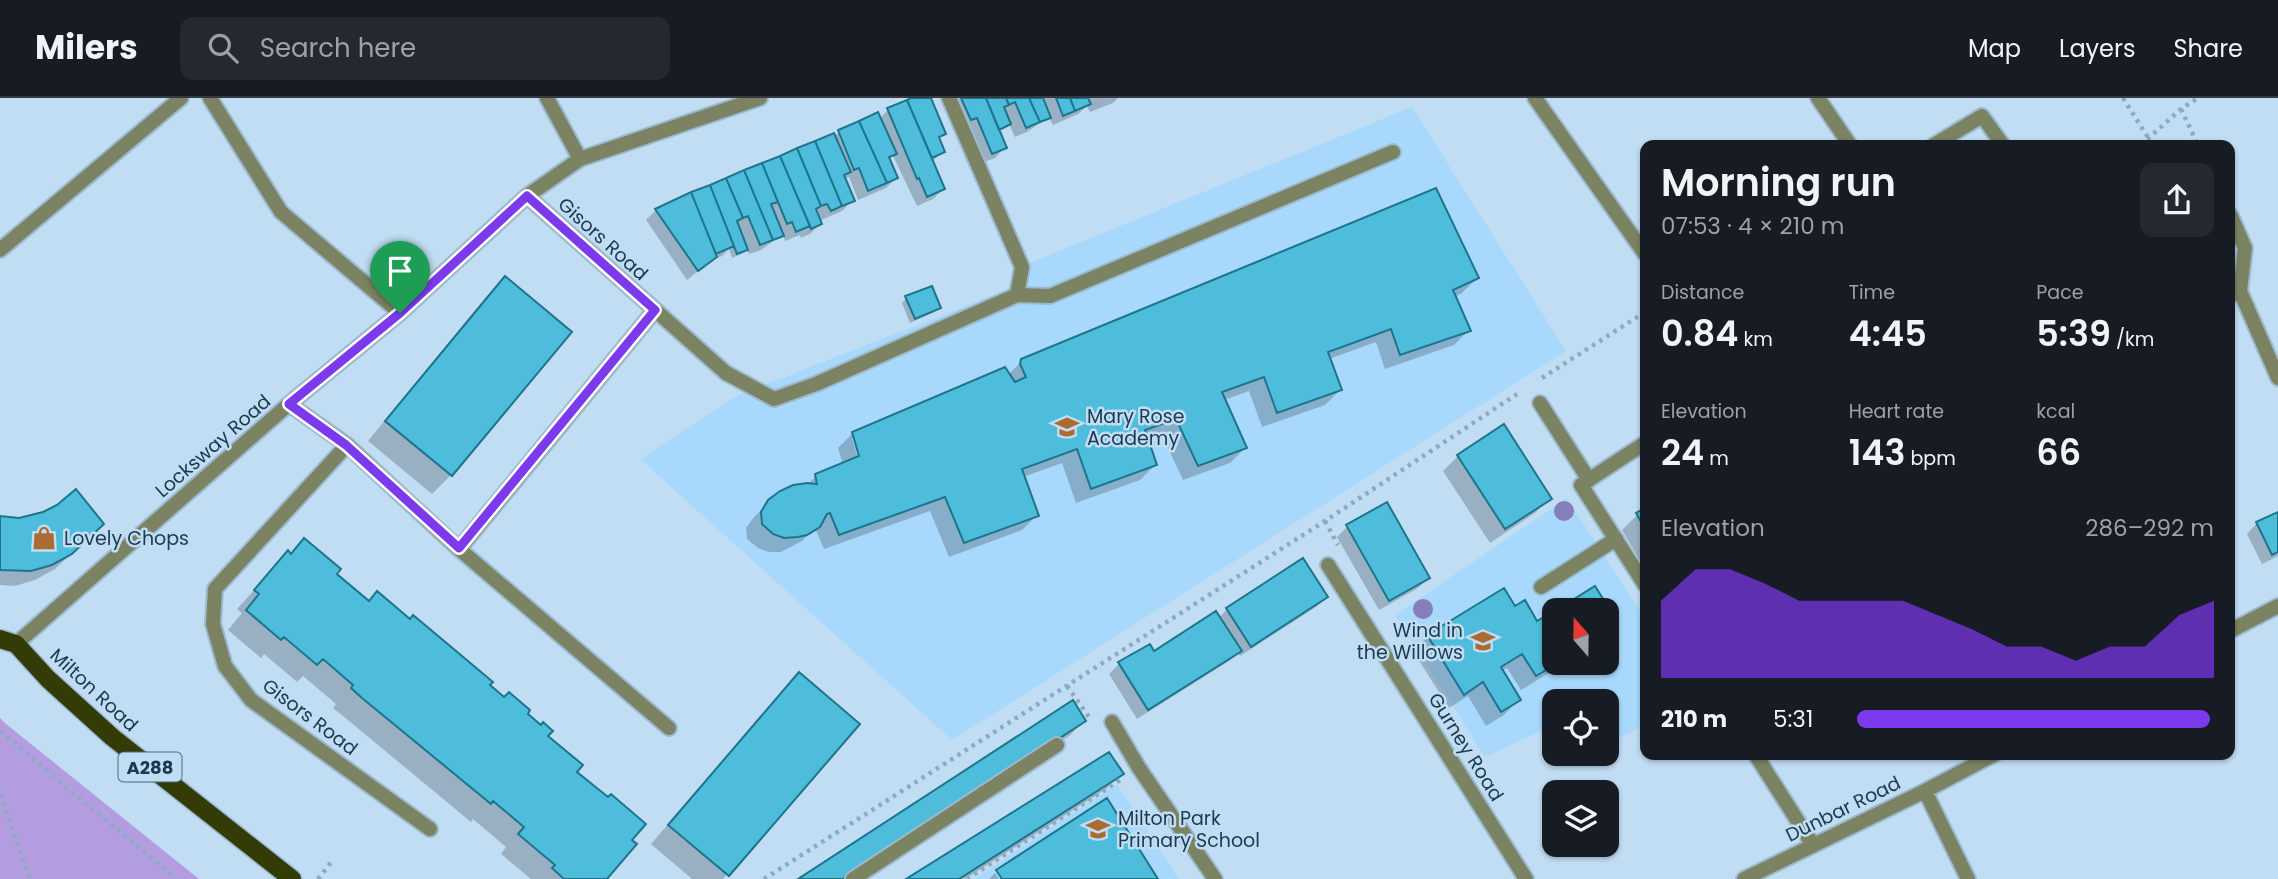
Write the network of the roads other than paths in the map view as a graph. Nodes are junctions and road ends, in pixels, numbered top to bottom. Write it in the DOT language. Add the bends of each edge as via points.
graph roads {
  1 [pos="181,98"];
  2 [pos="210,98"];
  3 [pos="547,98"];
  4 [pos="760,98"];
  5 [pos="949,98"];
  6 [pos="1535,98"];
  7 [pos="1818,98"];
  8 [pos="1847,140"];
  9 [pos="1942,140"];
  10 [pos="1999,140"];
  11 [pos="1393,152"];
  12 [pos="580,159"];
  13 [pos="527,196"];
  14 [pos="2235,225"];
  15 [pos="1640,247"];
  16 [pos="0,250"];
  17 [pos="2235,293"];
  18 [pos="1017,295"];
  19 [pos="655,310"];
  20 [pos="400,313"];
  21 [pos="2278,378"];
  22 [pos="1540,403"];
  23 [pos="289,404"];
  24 [pos="346,445"];
  25 [pos="1640,446"];
  26 [pos="1585,482"];
  27 [pos="1616,539"];
  28 [pos="459,548"];
  29 [pos="1328,565"];
  30 [pos="1640,577"];
  31 [pos="1541,587"];
  32 [pos="2278,606"];
  33 [pos="2235,628"];
  34 [pos="8,641"];
  35 [pos="1112,722"];
  36 [pos="669,728"];
  37 [pos="1057,745"];
  38 [pos="1759,760"];
  39 [pos="1984,760"];
  40 [pos="1925,791"];
  41 [pos="430,829"];
  42 [pos="1814,845"];
  43 [pos="292,879"];
  44 [pos="853,879"];
  45 [pos="1215,879"];
  46 [pos="1526,879"];
  47 [pos="1744,879"];
  48 [pos="1968,879"];
  1 -- 16 [label="street"];
  2 -- 20 [label="street" via="281,212"];
  3 -- 12 [label="street"];
  4 -- 12 [label="street, Locksway Road"];
  5 -- 18 [label="street" via="1022,267"];
  6 -- 15 [label="street"];
  7 -- 8 [label="street"];
  9 -- 10 [label="street" via="1982,116"];
  11 -- 18 [label="street" via="1050,296"];
  12 -- 13 [label="street, Locksway Road"];
  13 -- 19 [label="street, Gisors Road"];
  13 -- 20 [label="street, Locksway Road"];
  14 -- 17 [label="street" via="2245,248"];
  17 -- 21 [label="street"];
  18 -- 19 [label="street, Gisors Road" via="774,399 726,373"];
  19 -- 28 [label="street"];
  20 -- 23 [label="street, Locksway Road"];
  22 -- 26 [label="street"];
  23 -- 24 [label="street"];
  23 -- 34 [label="street, Locksway Road"];
  24 -- 28 [label="street"];
  24 -- 41 [label="street, Gisors Road" via="215,589 213,624 225,666 251,700"];
  25 -- 26 [label="street"];
  26 -- 27 [label="street"];
  27 -- 30 [label="street"];
  27 -- 31 [label="street"];
  28 -- 36 [label="street"];
  29 -- 46 [label="street, Gurney Road"];
  32 -- 33 [label="street"];
  34 -- 43 [label="main road, Milton Road / A288" via="112,737"];
  35 -- 45 [label="street"];
  37 -- 44 [label="street"];
  38 -- 42 [label="street"];
  39 -- 40 [label="street, Dunbar Road"];
  40 -- 42 [label="street, Dunbar Road"];
  40 -- 48 [label="street"];
  42 -- 47 [label="street, Dunbar Road"];
}
